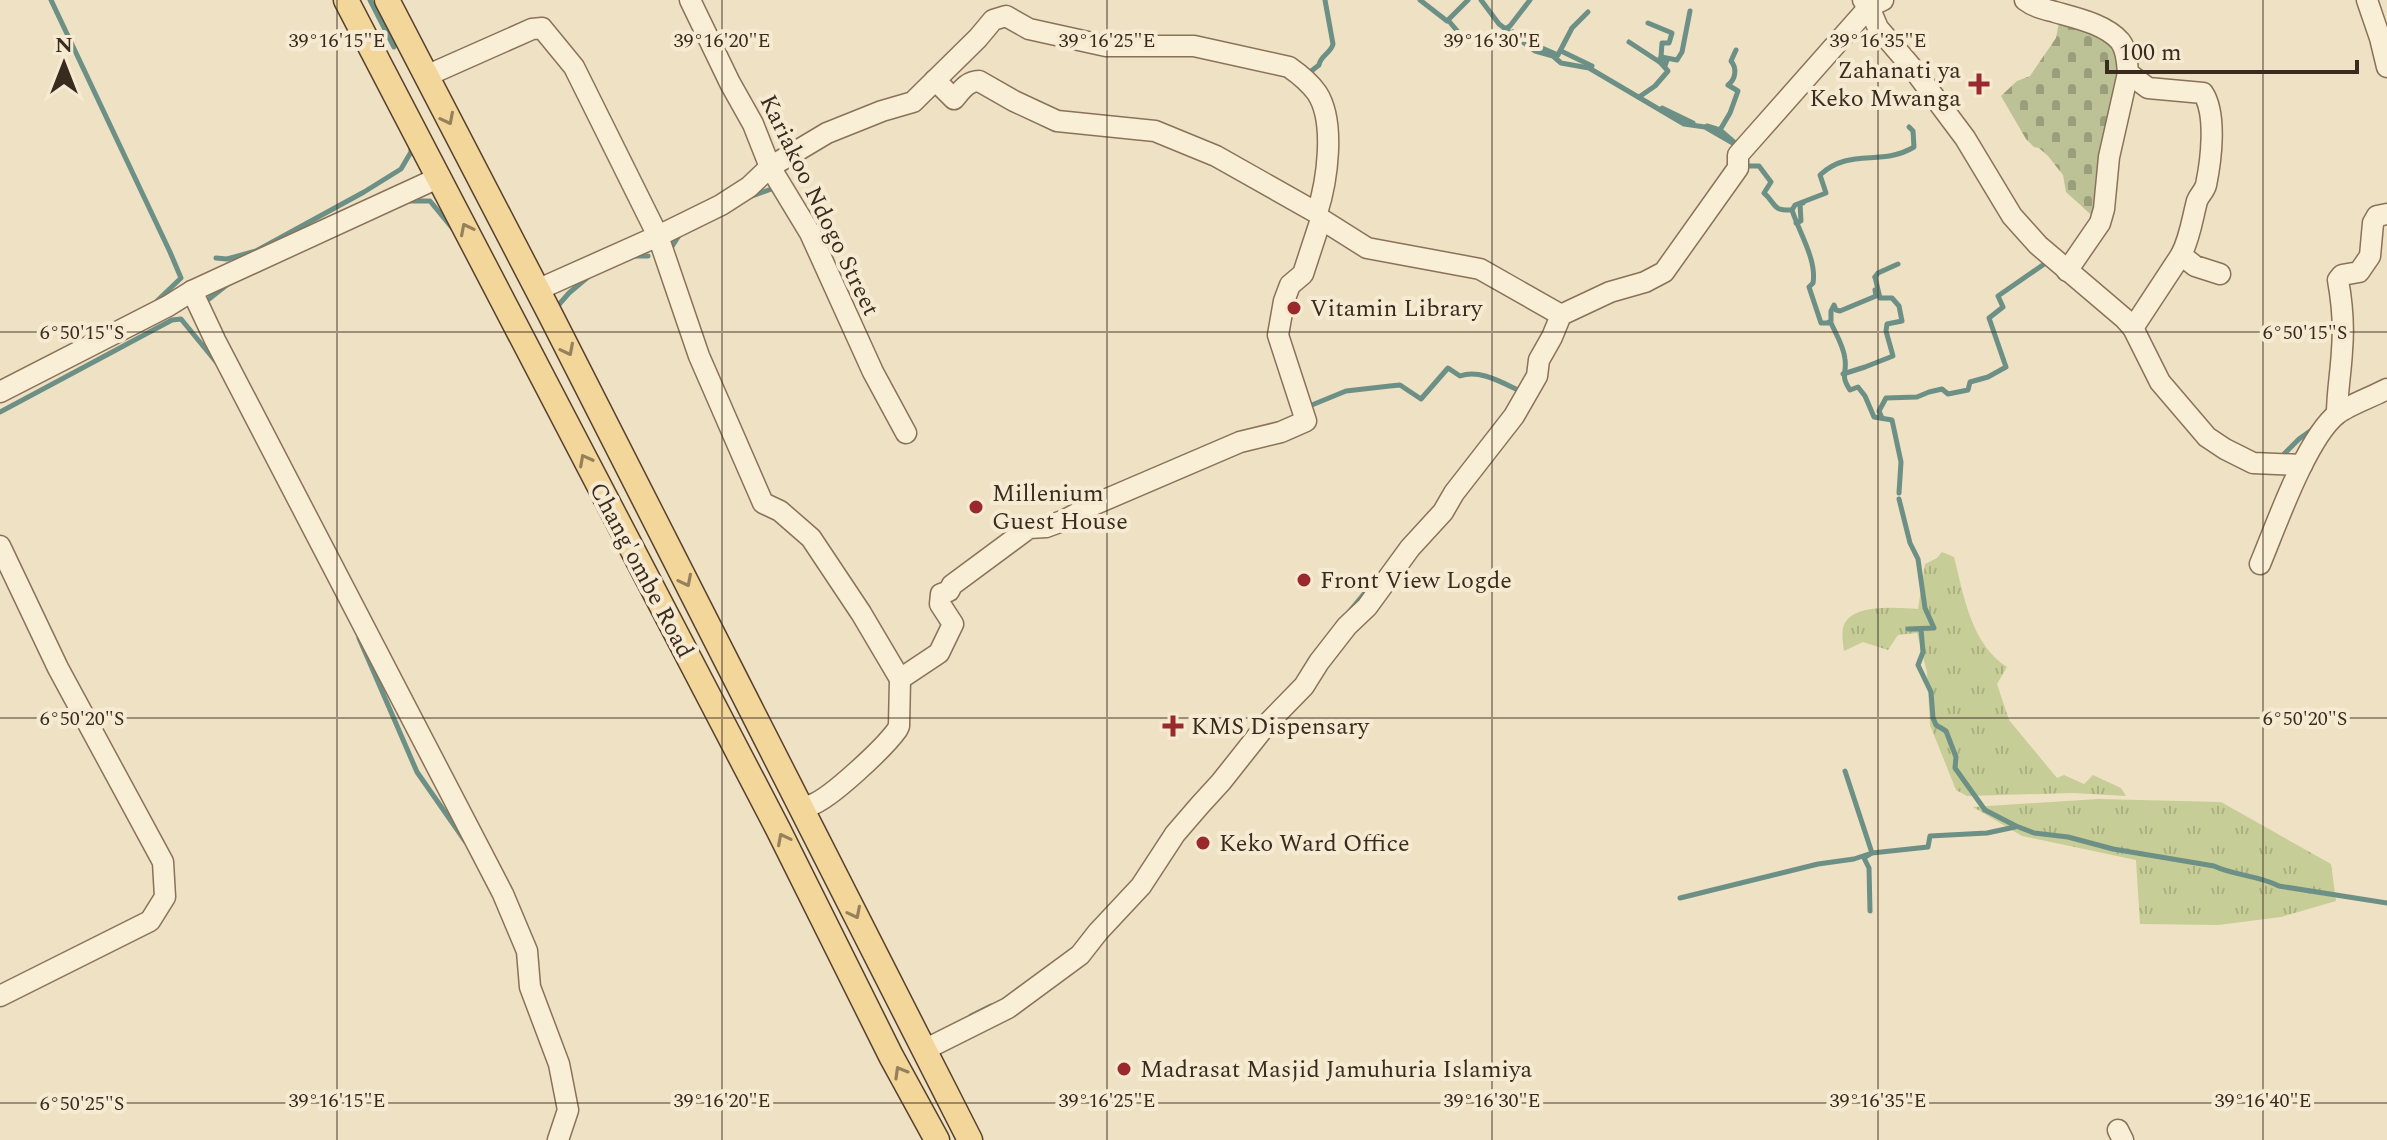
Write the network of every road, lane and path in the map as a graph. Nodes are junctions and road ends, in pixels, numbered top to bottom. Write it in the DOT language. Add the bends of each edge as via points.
graph roads {
  1 [pos="346,0"];
  2 [pos="387,0"];
  3 [pos="690,0"];
  4 [pos="2025,0"];
  5 [pos="2367,0"];
  6 [pos="1872,2"];
  7 [pos="2387,67"];
  8 [pos="2128,73"];
  9 [pos="426,76"];
  10 [pos="935,80"];
  11 [pos="770,167"];
  12 [pos="440,177"];
  13 [pos="2387,214"];
  14 [pos="1319,216"];
  15 [pos="658,236"];
  16 [pos="2181,255"];
  17 [pos="2067,271"];
  18 [pos="2220,274"];
  19 [pos="537,290"];
  20 [pos="192,291"];
  21 [pos="1561,315"];
  22 [pos="2133,328"];
  23 [pos="2387,389"];
  24 [pos="0,392"];
  25 [pos="2337,414"];
  26 [pos="906,433"];
  27 [pos="2302,465"];
  28 [pos="0,546"];
  29 [pos="2260,564"];
  30 [pos="900,679"];
  31 [pos="811,805"];
  32 [pos="0,996"];
  33 [pos="926,1049"];
  34 [pos="558,1140"];
  35 [pos="937,1140"];
  36 [pos="970,1140"];
  1 -- 12 [label="main road, Chang'ombe Road"];
  2 -- 9 [label="main road, Chang'ombe Road"];
  3 -- 11 [label="street, Kariakoo Ndogo Street"];
  4 -- 8 [label="street" via="2107,30 2125,50"];
  5 -- 7 [label="street"];
  6 -- 17 [label="street" via="1878,28 1965,138 2012,216"];
  6 -- 21 [label="street" via="1738,155 1738,168 1664,272"];
  8 -- 16 [label="street" via="2148,88 2203,93 2210,106 2205,189"];
  8 -- 17 [label="street" via="2100,223"];
  9 -- 15 [label="street" via="542,28 574,67"];
  9 -- 19 [label="main road, Chang'ombe Road, one-way"];
  10 -- 11 [label="street" via="913,102 827,133"];
  10 -- 14 [label="street" via="954,99 965,86 979,81 1057,121 1155,131 1216,156"];
  10 -- 14 [label="street" via="993,20 1006,16 1029,29 1093,44 1194,46 1289,67 1318,94 1326,115 1326,187"];
  11 -- 15 [label="street" via="749,187"];
  11 -- 26 [label="street, Kariakoo Ndogo Street" via="810,233"];
  12 -- 20 [label="street"];
  35 -- 12 [label="main road, Chang'ombe Road, one-way"];
  13 -- 25 [label="street" via="2373,223 2370,256 2359,272 2338,280 2342,349"];
  14 -- 21 [label="street" via="1367,248 1480,269"];
  14 -- 30 [label="street" via="1303,274 1290,285 1284,301 1278,335 1306,421 1240,442 1065,520 1029,528 941,594 940,604 953,624 939,653"];
  15 -- 19 [label="street"];
  15 -- 30 [label="street" via="699,356 763,503 811,538"];
  16 -- 18 [label="street"];
  16 -- 22 [label="street"];
  17 -- 22 [label="street"];
  19 -- 33 [label="main road, Chang'ombe Road, one-way"];
  20 -- 24 [label="street"];
  20 -- 34 [label="street" via="503,894 527,951 530,987 559,1064 568,1110"];
  21 -- 33 [label="street" via="1537,376 1501,435 1304,686 1175,834 1141,886 1080,955 1008,1008"];
  22 -- 27 [label="street" via="2160,382 2207,437 2253,463"];
  23 -- 25 [label="street"];
  25 -- 27 [label="street"];
  27 -- 29 [label="street"];
  28 -- 32 [label="street" via="58,668 163,862 165,897 150,921"];
  30 -- 31 [label="street" via="897,730 870,760"];
  33 -- 36 [label="main road, Chang'ombe Road"];
}
